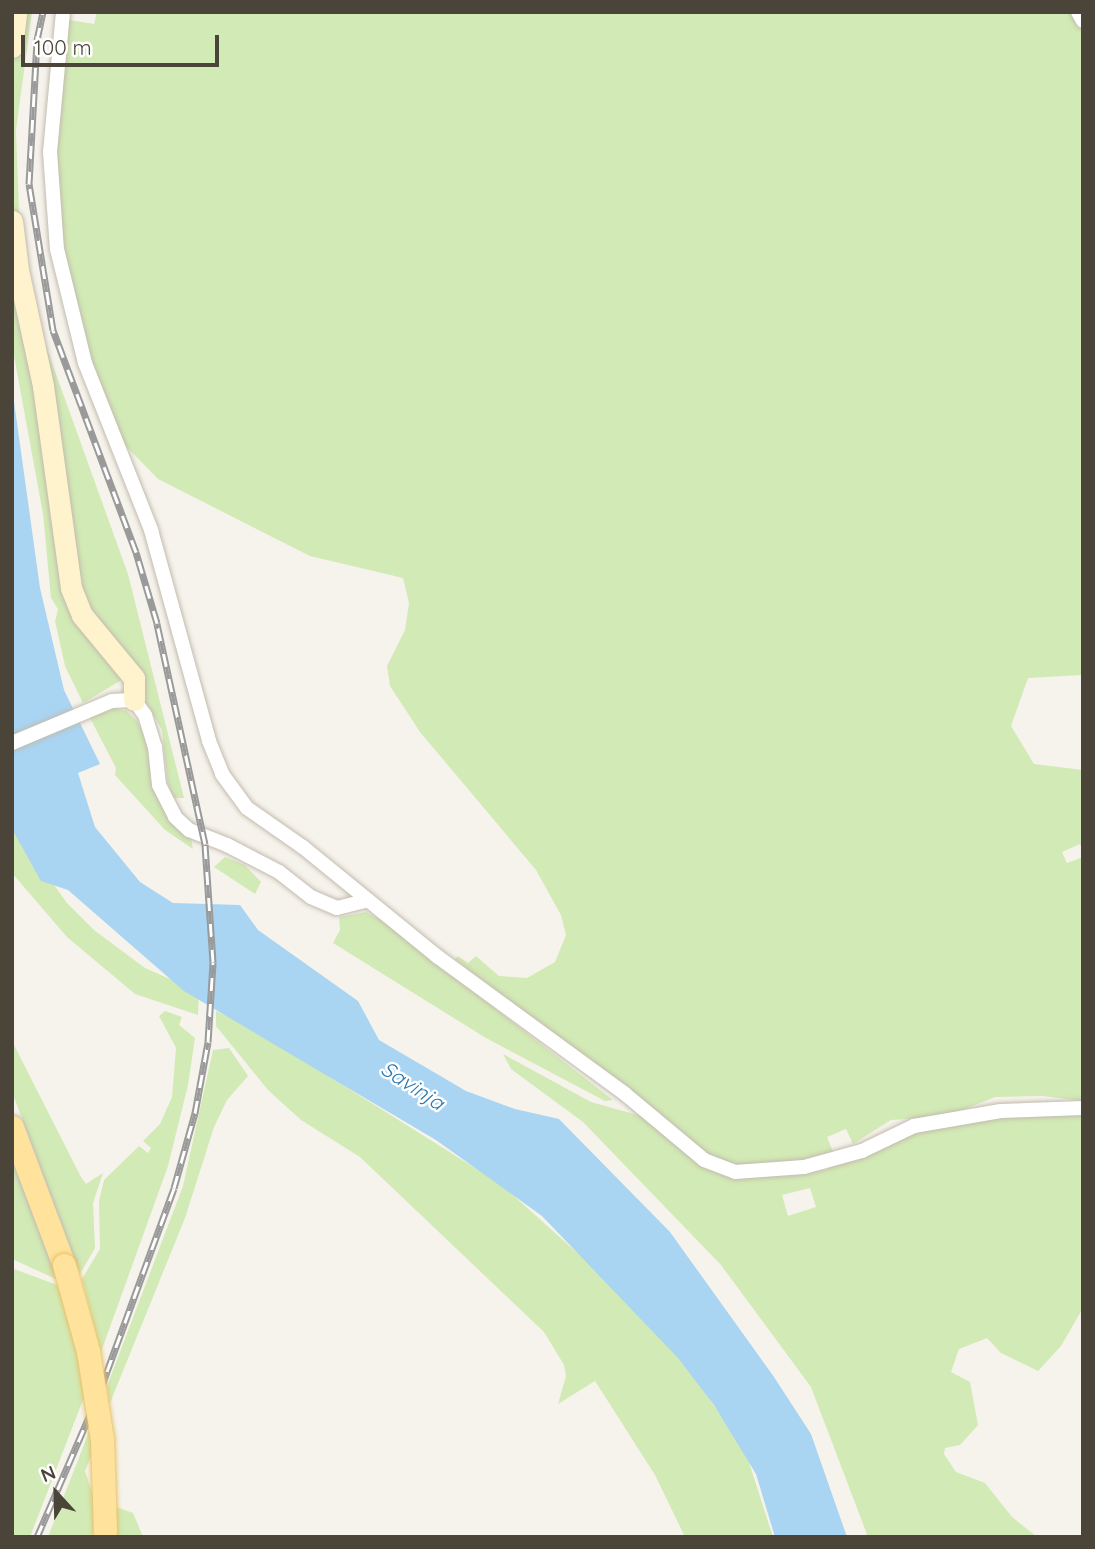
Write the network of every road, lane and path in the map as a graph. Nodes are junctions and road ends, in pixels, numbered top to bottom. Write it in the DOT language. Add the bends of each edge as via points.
graph roads {
  1 [pos="16,12"];
  2 [pos="63,12"];
  3 [pos="1078,12"];
  4 [pos="1083,21"];
  5 [pos="12,47"];
  6 [pos="12,221"];
  7 [pos="135,700"];
  8 [pos="12,743"];
  9 [pos="369,900"];
  10 [pos="1083,1108"];
  11 [pos="12,1127"];
  12 [pos="105,1534"];
  1 -- 5 [label="street"];
  2 -- 9 [label="street" via="50,152 57,249 85,363 151,530 209,741 222,774 247,808"];
  3 -- 4 [label="street"];
  6 -- 7 [label="street" via="43,386 71,588 82,615 134,678"];
  7 -- 8 [label="street" via="112,701"];
  7 -- 9 [label="street" via="155,747 159,785 175,817 189,830 258,861 311,897 337,908"];
  9 -- 10 [label="street" via="438,957 624,1093 704,1160 735,1172 804,1167 862,1151 926,1124 1001,1111"];
  11 -- 12 [label="main road, bridge" via="64,1265 88,1351 102,1439"];
}
